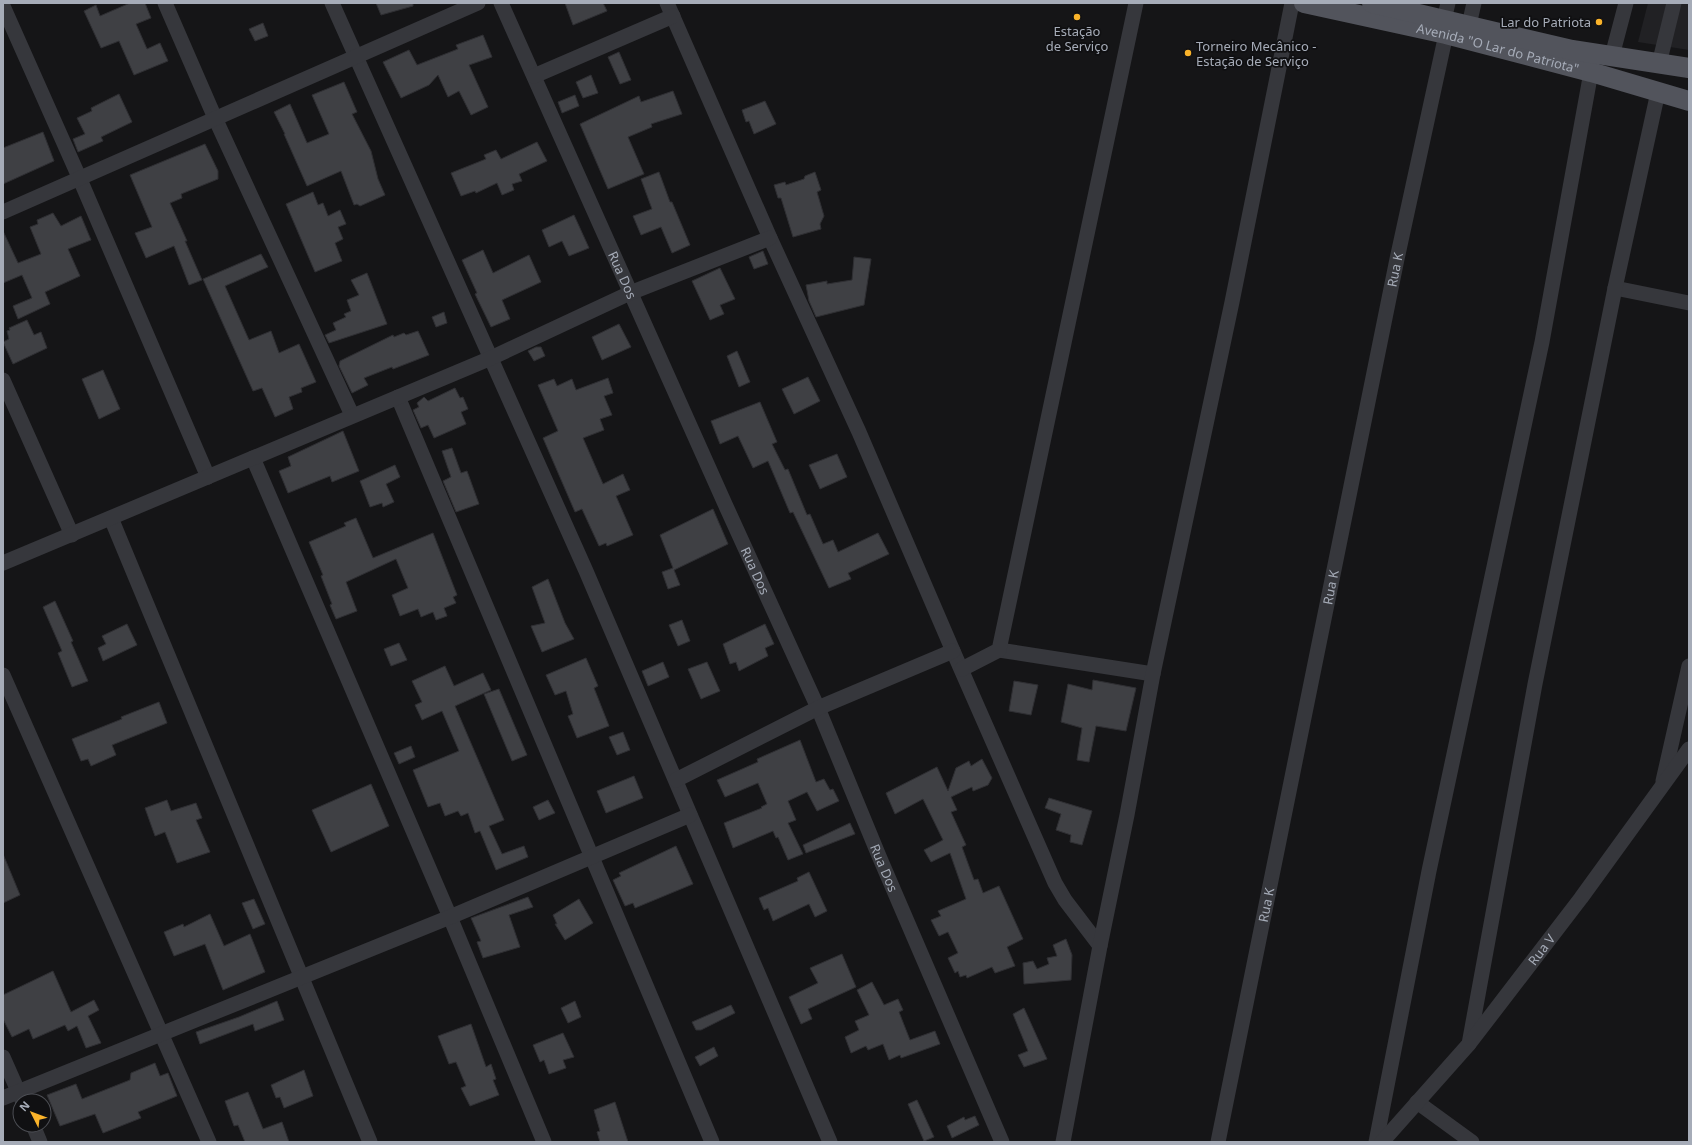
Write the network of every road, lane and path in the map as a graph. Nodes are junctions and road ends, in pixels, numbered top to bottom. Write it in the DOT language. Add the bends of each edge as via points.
graph roads {
  1 [pos="165,3"];
  2 [pos="332,3"];
  3 [pos="478,3"];
  4 [pos="501,3"];
  5 [pos="1136,3"];
  6 [pos="1292,3"];
  7 [pos="1304,3"];
  8 [pos="1372,3"];
  9 [pos="1474,3"];
  10 [pos="1626,3"];
  11 [pos="1674,3"];
  12 [pos="3,6"];
  13 [pos="670,10"];
  14 [pos="1446,19"];
  15 [pos="1469,25"];
  16 [pos="356,56"];
  17 [pos="1612,56"];
  18 [pos="1659,64"];
  19 [pos="1689,68"];
  20 [pos="1591,72"];
  21 [pos="534,76"];
  22 [pos="1658,92"];
  23 [pos="1689,101"];
  24 [pos="215,118"];
  25 [pos="79,177"];
  26 [pos="3,212"];
  27 [pos="770,238"];
  28 [pos="1615,288"];
  29 [pos="630,294"];
  30 [pos="1689,303"];
  31 [pos="491,358"];
  32 [pos="3,380"];
  33 [pos="398,397"];
  34 [pos="352,415"];
  35 [pos="253,458"];
  36 [pos="208,477"];
  37 [pos="111,518"];
  38 [pos="72,535"];
  39 [pos="3,563"];
  40 [pos="999,650"];
  41 [pos="953,651"];
  42 [pos="1689,666"];
  43 [pos="962,669"];
  44 [pos="1153,674"];
  45 [pos="3,675"];
  46 [pos="818,708"];
  47 [pos="1689,749"];
  48 [pos="676,780"];
  49 [pos="1661,788"];
  50 [pos="690,815"];
  51 [pos="591,856"];
  52 [pos="450,917"];
  53 [pos="1100,946"];
  54 [pos="301,976"];
  55 [pos="162,1034"];
  56 [pos="1469,1044"];
  57 [pos="3,1056"];
  58 [pos="19,1093"];
  59 [pos="27,1093"];
  60 [pos="1417,1102"];
  61 [pos="209,1142"];
  62 [pos="370,1142"];
  63 [pos="544,1142"];
  64 [pos="712,1142"];
  65 [pos="830,1142"];
  66 [pos="1002,1142"];
  67 [pos="1064,1142"];
  68 [pos="1218,1142"];
  69 [pos="1376,1142"];
  70 [pos="1382,1142"];
  71 [pos="1472,1142"];
  1 -- 24 [label="street"];
  2 -- 16 [label="street"];
  3 -- 16 [label="street"];
  4 -- 21 [label="street, Rua Dos"];
  5 -- 40 [label="street"];
  6 -- 44 [label="street" via="1231,309"];
  7 -- 14 [label="main road, Avenida \"O Lar do Patriota\""];
  8 -- 14 [label="main road, Avenida \"O Lar do Patriota\""];
  9 -- 15 [label="street"];
  10 -- 17 [label="street"];
  11 -- 18 [label="street"];
  12 -- 25 [label="street"];
  13 -- 21 [label="street"];
  13 -- 27 [label="street"];
  14 -- 15 [label="main road, Avenida \"O Lar do Patriota\""];
  14 -- 20 [label="main road, Avenida \"O Lar do Patriota\""];
  14 -- 68 [label="street, Rua K"];
  15 -- 17 [label="main road, Avenida \"O Lar do Patriota\"" via="1572,50"];
  16 -- 24 [label="street"];
  16 -- 31 [label="street"];
  17 -- 18 [label="main road, Avenida \"O Lar do Patriota\""];
  18 -- 19 [label="main road, Avenida \"O Lar do Patriota\""];
  20 -- 22 [label="main road, Avenida \"O Lar do Patriota\""];
  20 -- 69 [label="street" via="1542,342 1429,871"];
  21 -- 29 [label="street, Rua Dos"];
  22 -- 23 [label="main road, Avenida \"O Lar do Patriota\""];
  22 -- 28 [label="street"];
  24 -- 25 [label="street"];
  24 -- 34 [label="street"];
  25 -- 26 [label="street"];
  25 -- 36 [label="street"];
  27 -- 29 [label="street"];
  27 -- 41 [label="street" via="859,432"];
  28 -- 30 [label="street"];
  28 -- 56 [label="street" via="1536,677"];
  29 -- 31 [label="street"];
  29 -- 46 [label="street, Rua Dos"];
  31 -- 33 [label="street"];
  31 -- 48 [label="street"];
  32 -- 38 [label="street"];
  33 -- 34 [label="street"];
  33 -- 51 [label="street"];
  34 -- 35 [label="street"];
  35 -- 36 [label="street"];
  35 -- 52 [label="street"];
  36 -- 37 [label="street"];
  37 -- 38 [label="street"];
  37 -- 54 [label="street"];
  38 -- 39 [label="street"];
  40 -- 43 [label="street"];
  40 -- 44 [label="street"];
  41 -- 43 [label="street"];
  41 -- 46 [label="street"];
  42 -- 49 [label="street"];
  43 -- 53 [label="street" via="1056,884"];
  44 -- 53 [label="street"];
  45 -- 55 [label="street"];
  46 -- 48 [label="street"];
  46 -- 66 [label="street, Rua Dos"];
  47 -- 49 [label="street, Rua V"];
  48 -- 50 [label="street"];
  49 -- 56 [label="street, Rua V"];
  50 -- 51 [label="street"];
  50 -- 65 [label="street"];
  51 -- 52 [label="street"];
  51 -- 64 [label="street"];
  52 -- 54 [label="street"];
  52 -- 63 [label="street"];
  53 -- 67 [label="street"];
  54 -- 55 [label="street"];
  54 -- 62 [label="street"];
  55 -- 59 [label="street"];
  55 -- 61 [label="street"];
  56 -- 60 [label="street, Rua V"];
  57 -- 58 [label="street"];
  60 -- 70 [label="street, Rua V"];
  60 -- 71 [label="street"];
}
